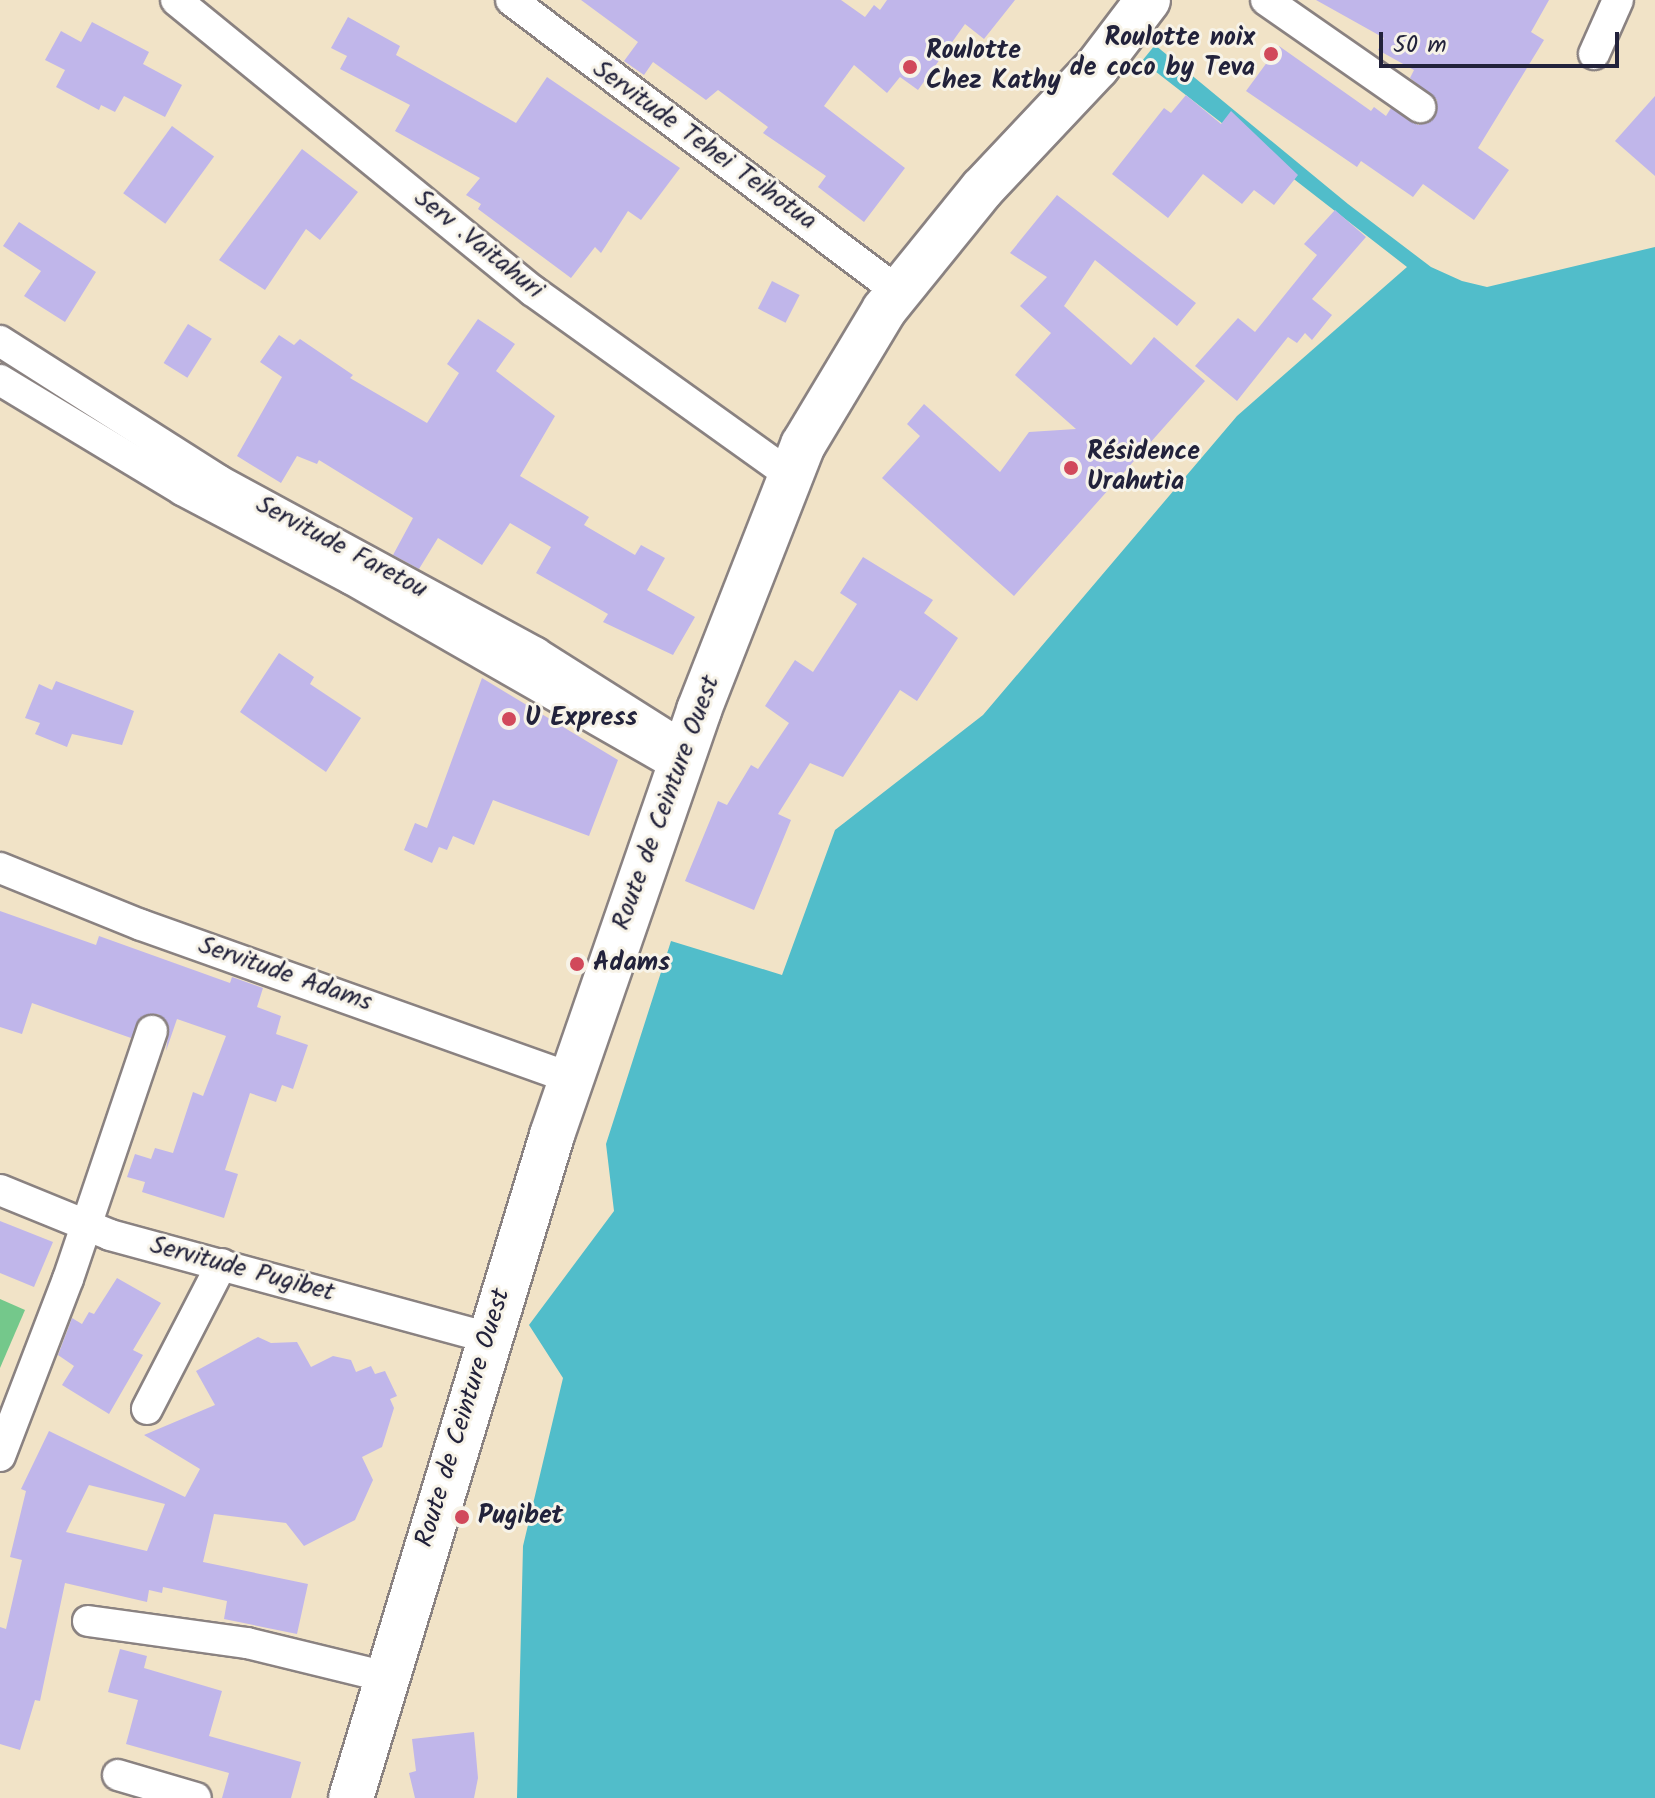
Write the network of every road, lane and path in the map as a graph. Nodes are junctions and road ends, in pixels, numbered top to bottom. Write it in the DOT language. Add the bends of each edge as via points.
graph roads {
  1 [pos="176,0"];
  2 [pos="511,0"];
  3 [pos="1148,0"];
  4 [pos="1266,0"];
  5 [pos="1618,0"];
  6 [pos="1594,54"];
  7 [pos="1420,107"];
  8 [pos="898,292"];
  9 [pos="0,341"];
  10 [pos="0,380"];
  11 [pos="791,476"];
  12 [pos="683,757"];
  13 [pos="0,868"];
  14 [pos="152,1031"];
  15 [pos="571,1078"];
  16 [pos="0,1190"];
  17 [pos="86,1226"];
  18 [pos="222,1264"];
  19 [pos="488,1338"];
  20 [pos="147,1409"];
  21 [pos="0,1456"];
  22 [pos="88,1621"];
  23 [pos="386,1677"];
  24 [pos="118,1775"];
  25 [pos="196,1798"];
  26 [pos="351,1798"];
  1 -- 11 [label="street, Serv .Vaitahuri" via="533,291"];
  2 -- 8 [label="street, Servitude Tehei Teihotua"];
  3 -- 8 [label="main road, Route de Ceinture Ouest" via="1097,67 982,189"];
  4 -- 7 [label="street"];
  5 -- 6 [label="street"];
  8 -- 11 [label="main road, Route de Ceinture Ouest" via="841,376"];
  9 -- 12 [label="street, Servitude Faretou" via="218,480 536,653"];
  10 -- 12 [label="street, Servitude Faretou" via="182,490"];
  11 -- 12 [label="main road, Route de Ceinture Ouest"];
  12 -- 15 [label="main road, Route de Ceinture Ouest"];
  13 -- 15 [label="street, Servitude Adams" via="141,925"];
  14 -- 17 [label="street"];
  15 -- 19 [label="main road, Route de Ceinture Ouest"];
  16 -- 17 [label="street, Servitude Pugibet"];
  17 -- 18 [label="street, Servitude Pugibet"];
  17 -- 21 [label="street"];
  18 -- 19 [label="street, Servitude Pugibet"];
  18 -- 20 [label="street"];
  19 -- 23 [label="main road, Route de Ceinture Ouest"];
  22 -- 23 [label="street" via="247,1643"];
  23 -- 26 [label="main road, Route de Ceinture Ouest"];
  24 -- 25 [label="street"];
}
